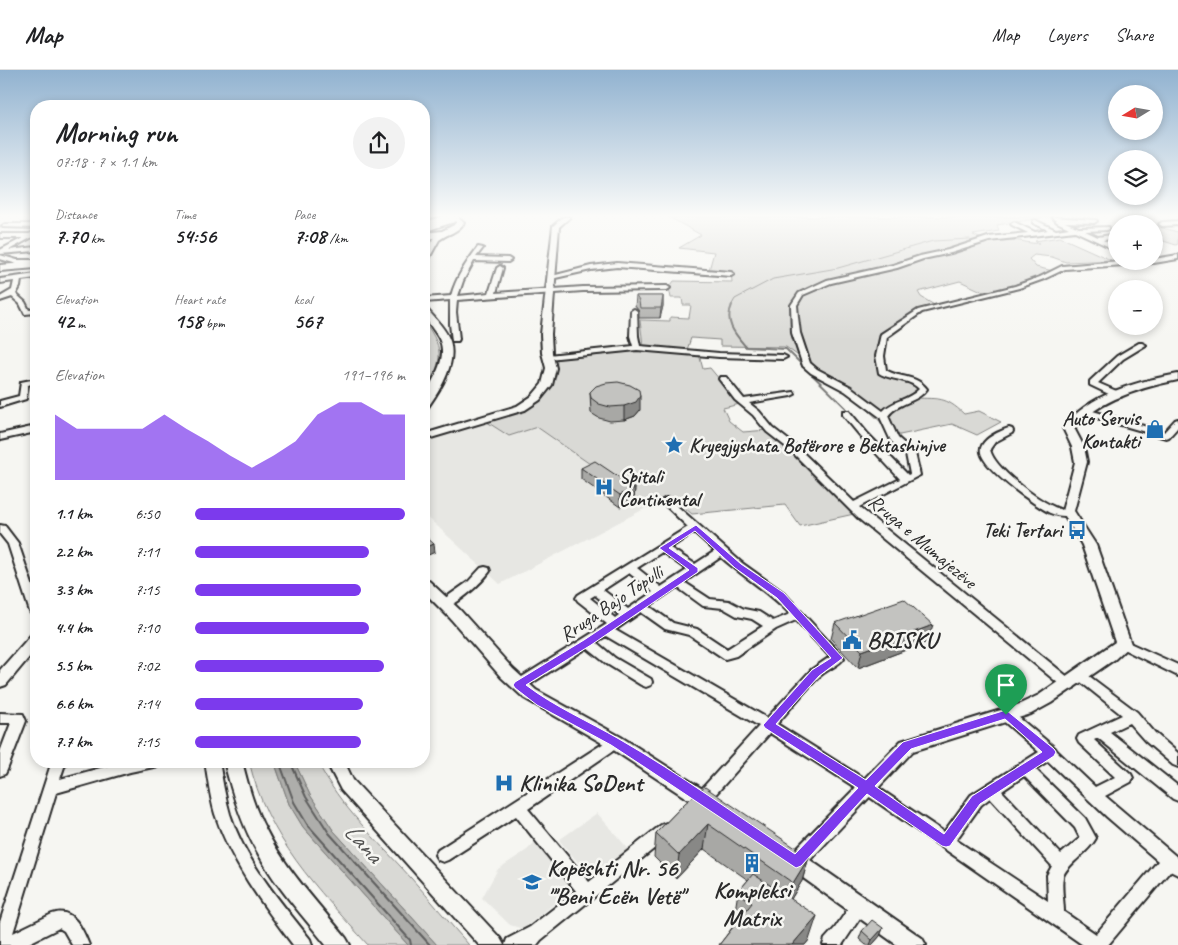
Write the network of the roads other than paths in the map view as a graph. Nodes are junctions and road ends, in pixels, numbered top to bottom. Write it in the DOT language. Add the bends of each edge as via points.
graph roads {
  1 [pos="3,258"];
  2 [pos="553,258"];
  3 [pos="920,258"];
  4 [pos="471,259"];
  5 [pos="508,260"];
  6 [pos="30,263"];
  7 [pos="1108,264"];
  8 [pos="30,265"];
  9 [pos="500,268"];
  10 [pos="0,269"];
  11 [pos="731,274"];
  12 [pos="30,277"];
  13 [pos="551,277"];
  14 [pos="18,278"];
  15 [pos="0,281"];
  16 [pos="667,288"];
  17 [pos="550,292"];
  18 [pos="14,295"];
  19 [pos="492,296"];
  20 [pos="0,299"];
  21 [pos="453,299"];
  22 [pos="430,300"];
  23 [pos="634,311"];
  24 [pos="30,312"];
  25 [pos="430,319"];
  26 [pos="455,339"];
  27 [pos="1142,345"];
  28 [pos="637,348"];
  29 [pos="548,357"];
  30 [pos="783,357"];
  31 [pos="1178,377"];
  32 [pos="723,379"];
  33 [pos="30,382"];
  34 [pos="791,394"];
  35 [pos="1118,395"];
  36 [pos="430,396"];
  37 [pos="742,402"];
  38 [pos="0,404"];
  39 [pos="1086,412"];
  40 [pos="846,413"];
  41 [pos="884,416"];
  42 [pos="1178,422"];
  43 [pos="30,430"];
  44 [pos="1009,431"];
  45 [pos="430,436"];
  46 [pos="0,437"];
  47 [pos="906,479"];
  48 [pos="666,501"];
  49 [pos="852,507"];
  50 [pos="1069,513"];
  51 [pos="696,527"];
  52 [pos="1,528"];
  53 [pos="663,548"];
  54 [pos="722,551"];
  55 [pos="629,568"];
  56 [pos="485,570"];
  57 [pos="695,570"];
  58 [pos="677,582"];
  59 [pos="430,590"];
  60 [pos="595,590"];
  61 [pos="661,592"];
  62 [pos="30,594"];
  63 [pos="444,604"];
  64 [pos="641,606"];
  65 [pos="628,615"];
  66 [pos="797,615"];
  67 [pos="772,626"];
  68 [pos="610,627"];
  69 [pos="588,642"];
  70 [pos="1123,644"];
  71 [pos="30,646"];
  72 [pos="1178,670"];
  73 [pos="1081,676"];
  74 [pos="0,681"];
  75 [pos="646,682"];
  76 [pos="519,685"];
  77 [pos="1069,685"];
  78 [pos="1006,715"];
  79 [pos="1132,716"];
  80 [pos="0,718"];
  81 [pos="768,725"];
  82 [pos="1099,730"];
  83 [pos="615,742"];
  84 [pos="1050,752"];
  85 [pos="1178,761"];
  86 [pos="57,768"];
  87 [pos="118,768"];
  88 [pos="213,768"];
  89 [pos="235,768"];
  90 [pos="338,768"];
  91 [pos="1026,769"];
  92 [pos="0,770"];
  93 [pos="866,787"];
  94 [pos="51,788"];
  95 [pos="991,789"];
  96 [pos="1094,794"];
  97 [pos="1178,795"];
  98 [pos="518,807"];
  99 [pos="690,809"];
  100 [pos="723,813"];
  101 [pos="946,842"];
  102 [pos="778,850"];
  103 [pos="443,855"];
  104 [pos="796,862"];
  105 [pos="1173,864"];
  106 [pos="1061,866"];
  107 [pos="587,892"];
  108 [pos="860,906"];
  109 [pos="1056,916"];
  110 [pos="531,939"];
  111 [pos="1,945"];
  112 [pos="6,945"];
  113 [pos="81,945"];
  114 [pos="304,945"];
  115 [pos="339,945"];
  116 [pos="494,945"];
  117 [pos="513,945"];
  118 [pos="831,945"];
  119 [pos="915,945"];
  120 [pos="1098,945"];
  1 -- 6 [label="street"];
  2 -- 13 [label="main road"];
  3 -- 41 [label="street" via="894,267 829,281 801,294 794,305 796,333 806,364"];
  4 -- 5 [label="street"];
  4 -- 21 [label="street" via="459,279"];
  7 -- 41 [label="street" via="1064,267 1025,284 936,306 913,315 884,336 881,369 888,375 919,383 923,388 919,394 890,408"];
  8 -- 10 [label="highway"];
  9 -- 19 [label="street"];
  11 -- 13 [label="street" via="617,265"];
  12 -- 14 [label="street"];
  13 -- 17 [label="main road"];
  14 -- 15 [label="street"];
  14 -- 18 [label="street"];
  16 -- 17 [label="street"];
  17 -- 19 [label="street"];
  17 -- 29 [label="main road" via="546,334"];
  18 -- 20 [label="street"];
  18 -- 24 [label="street" via="23,303 27,313"];
  19 -- 21 [label="street"];
  21 -- 22 [label="street"];
  21 -- 26 [label="street"];
  23 -- 28 [label="street"];
  25 -- 36 [label="main road" via="445,340 447,349 438,383"];
  27 -- 35 [label="street" via="1117,358 1093,383"];
  28 -- 29 [label="street"];
  28 -- 30 [label="street"];
  29 -- 45 [label="main road" via="551,368 547,385 526,405"];
  31 -- 35 [label="main road" via="1152,381"];
  32 -- 37 [label="street"];
  33 -- 38 [label="street" via="24,384 23,396"];
  34 -- 37 [label="street"];
  35 -- 39 [label="main road"];
  37 -- 49 [label="street"];
  39 -- 42 [label="street" via="1166,435"];
  39 -- 50 [label="main road" via="1068,428 1080,453"];
  40 -- 47 [label="street"];
  41 -- 47 [label="street, Rruga e Mumajezëve" via="894,439 910,453 915,475"];
  43 -- 46 [label="street"];
  44 -- 50 [label="street" via="986,446 985,457 1048,508"];
  47 -- 49 [label="street, Rruga e Mumajezëve"];
  48 -- 51 [label="street"];
  49 -- 77 [label="street, Rruga e Mumajezëve"];
  50 -- 70 [label="main road" via="1089,545"];
  51 -- 53 [label="street"];
  51 -- 54 [label="street"];
  52 -- 62 [label="street" via="13,543"];
  53 -- 55 [label="street"];
  53 -- 57 [label="street"];
  54 -- 57 [label="street, Rruga Bajo Topulli"];
  54 -- 66 [label="street" via="780,596"];
  55 -- 60 [label="street"];
  55 -- 61 [label="street"];
  56 -- 63 [label="street" via="466,590"];
  57 -- 58 [label="street, Rruga Bajo Topulli"];
  58 -- 61 [label="street, Rruga Bajo Topulli"];
  58 -- 67 [label="street" via="707,603 725,604 741,613 755,615"];
  59 -- 63 [label="main road"];
  60 -- 65 [label="street"];
  60 -- 68 [label="street" via="582,598"];
  61 -- 64 [label="street, Rruga Bajo Topulli"];
  63 -- 76 [label="main road"];
  64 -- 65 [label="street, Rruga Bajo Topulli"];
  64 -- 67 [label="street" via="669,626 693,632 725,654 732,653"];
  65 -- 68 [label="street, Rruga Bajo Topulli"];
  66 -- 67 [label="street"];
  66 -- 81 [label="street" via="838,658 816,673"];
  68 -- 69 [label="street, Rruga Bajo Topulli"];
  68 -- 81 [label="street"];
  69 -- 75 [label="street" via="611,661"];
  69 -- 76 [label="street, Rruga Bajo Topulli"];
  70 -- 72 [label="street"];
  70 -- 73 [label="main road"];
  71 -- 74 [label="main road"];
  73 -- 77 [label="main road"];
  73 -- 79 [label="street"];
  76 -- 83 [label="main road" via="541,702"];
  77 -- 78 [label="main road" via="1046,699"];
  78 -- 84 [label="street"];
  78 -- 93 [label="main road" via="907,746"];
  79 -- 82 [label="street"];
  79 -- 85 [label="street"];
  80 -- 92 [label="street" via="14,717 20,721"];
  81 -- 93 [label="street"];
  81 -- 99 [label="street"];
  82 -- 96 [label="street" via="1084,738 1126,778"];
  82 -- 97 [label="street"];
  83 -- 98 [label="street"];
  83 -- 99 [label="main road"];
  84 -- 91 [label="street"];
  84 -- 96 [label="street"];
  86 -- 94 [label="street"];
  87 -- 94 [label="street"];
  88 -- 114 [label="street" via="229,836 264,894"];
  89 -- 115 [label="main road" via="253,824 272,860"];
  90 -- 116 [label="main road" via="347,785"];
  91 -- 95 [label="street"];
  91 -- 106 [label="street" via="1080,823 1088,838"];
  93 -- 101 [label="street"];
  93 -- 104 [label="main road"];
  94 -- 111 [label="street"];
  95 -- 101 [label="street" via="976,800"];
  95 -- 106 [label="street"];
  96 -- 105 [label="street"];
  98 -- 103 [label="street"];
  98 -- 107 [label="street"];
  99 -- 100 [label="main road"];
  99 -- 107 [label="street"];
  101 -- 109 [label="street"];
  102 -- 104 [label="main road"];
  104 -- 108 [label="main road"];
  105 -- 120 [label="street"];
  106 -- 109 [label="street" via="1055,875"];
  107 -- 110 [label="street"];
  108 -- 118 [label="street"];
  108 -- 119 [label="main road"];
  109 -- 120 [label="street"];
  110 -- 117 [label="street"];
  112 -- 113 [label="street" via="58,920 68,922"];
}
